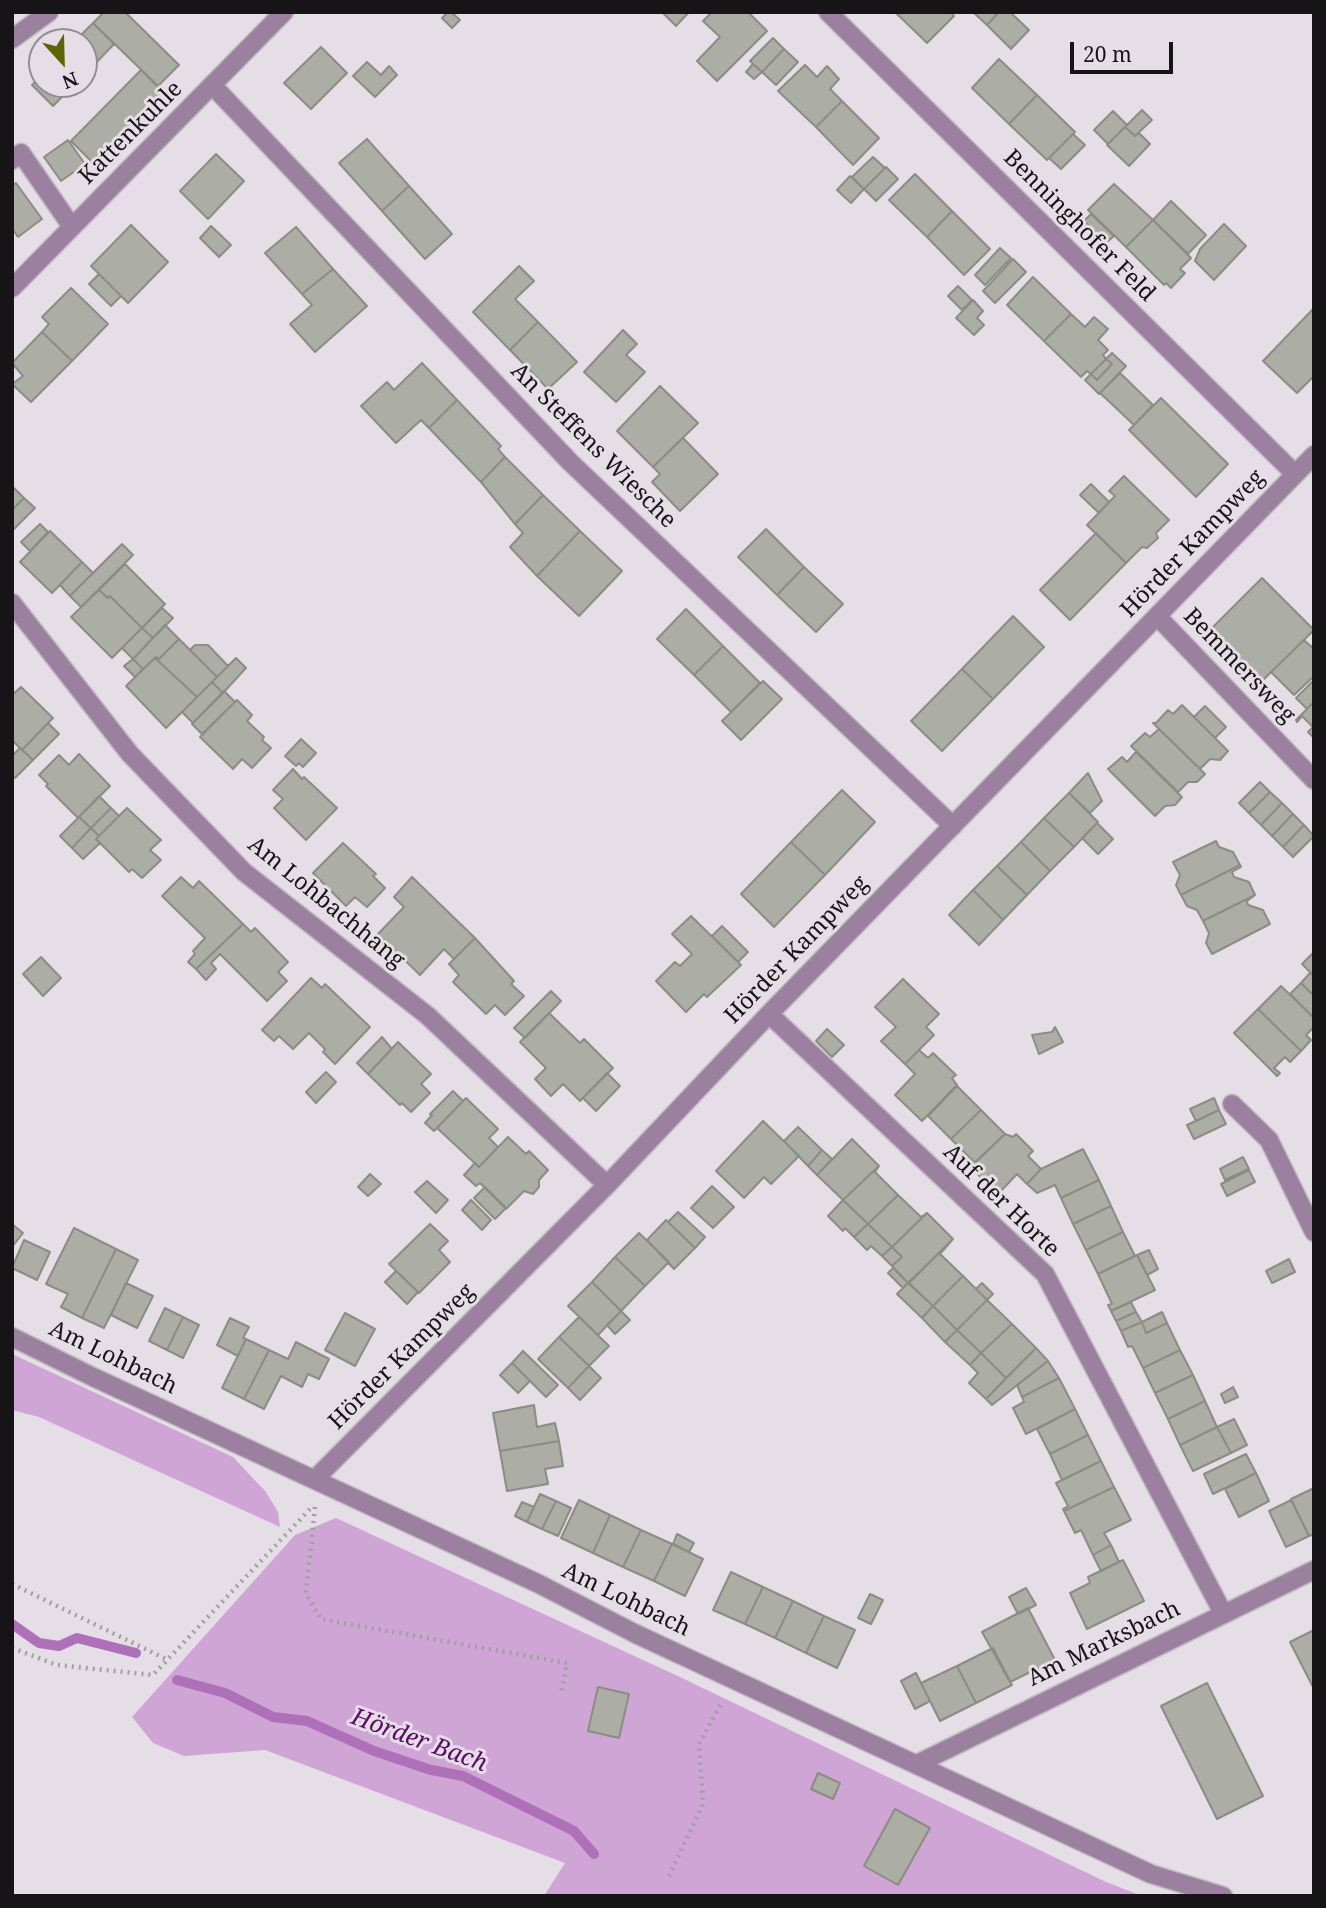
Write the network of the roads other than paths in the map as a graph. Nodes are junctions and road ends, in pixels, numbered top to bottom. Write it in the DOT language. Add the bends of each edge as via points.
graph roads {
  1 [pos="49,12"];
  2 [pos="284,12"];
  3 [pos="828,12"];
  4 [pos="12,38"];
  5 [pos="213,86"];
  6 [pos="12,160"];
  7 [pos="72,227"];
  8 [pos="12,288"];
  9 [pos="1314,455"];
  10 [pos="1295,474"];
  11 [pos="12,603"];
  12 [pos="1157,616"];
  13 [pos="1314,780"];
  14 [pos="953,826"];
  15 [pos="769,1014"];
  16 [pos="1232,1104"];
  17 [pos="607,1185"];
  18 [pos="1314,1232"];
  19 [pos="12,1337"];
  20 [pos="315,1479"];
  21 [pos="1314,1570"];
  22 [pos="1223,1613"];
  23 [pos="917,1764"];
  24 [pos="1223,1896"];
  1 -- 4 [label="street"];
  2 -- 5 [label="street, Kattenkuhle"];
  3 -- 10 [label="street, Benninghofer Feld"];
  5 -- 7 [label="street, Kattenkuhle"];
  5 -- 14 [label="street, An Steffens Wiesche" via="569,462"];
  6 -- 7 [label="street" via="21,153"];
  7 -- 8 [label="street, Kattenkuhle"];
  9 -- 10 [label="street, Hörder Kampweg"];
  10 -- 12 [label="street, Hörder Kampweg"];
  11 -- 17 [label="street, Am Lohbachhang" via="130,754 244,873 428,1016"];
  12 -- 13 [label="street, Bemmersweg"];
  12 -- 14 [label="street, Hörder Kampweg"];
  14 -- 15 [label="street, Hörder Kampweg"];
  15 -- 17 [label="street, Hörder Kampweg"];
  15 -- 22 [label="street, Auf der Horte" via="1045,1274"];
  16 -- 18 [label="street" via="1269,1140"];
  17 -- 20 [label="street, Hörder Kampweg"];
  19 -- 20 [label="street, Am Lohbach"];
  20 -- 23 [label="street, Am Lohbach"];
  21 -- 22 [label="street, Am Marksbach"];
  22 -- 23 [label="street, Am Marksbach"];
  23 -- 24 [label="street, Am Lohbach" via="1151,1874"];
}
